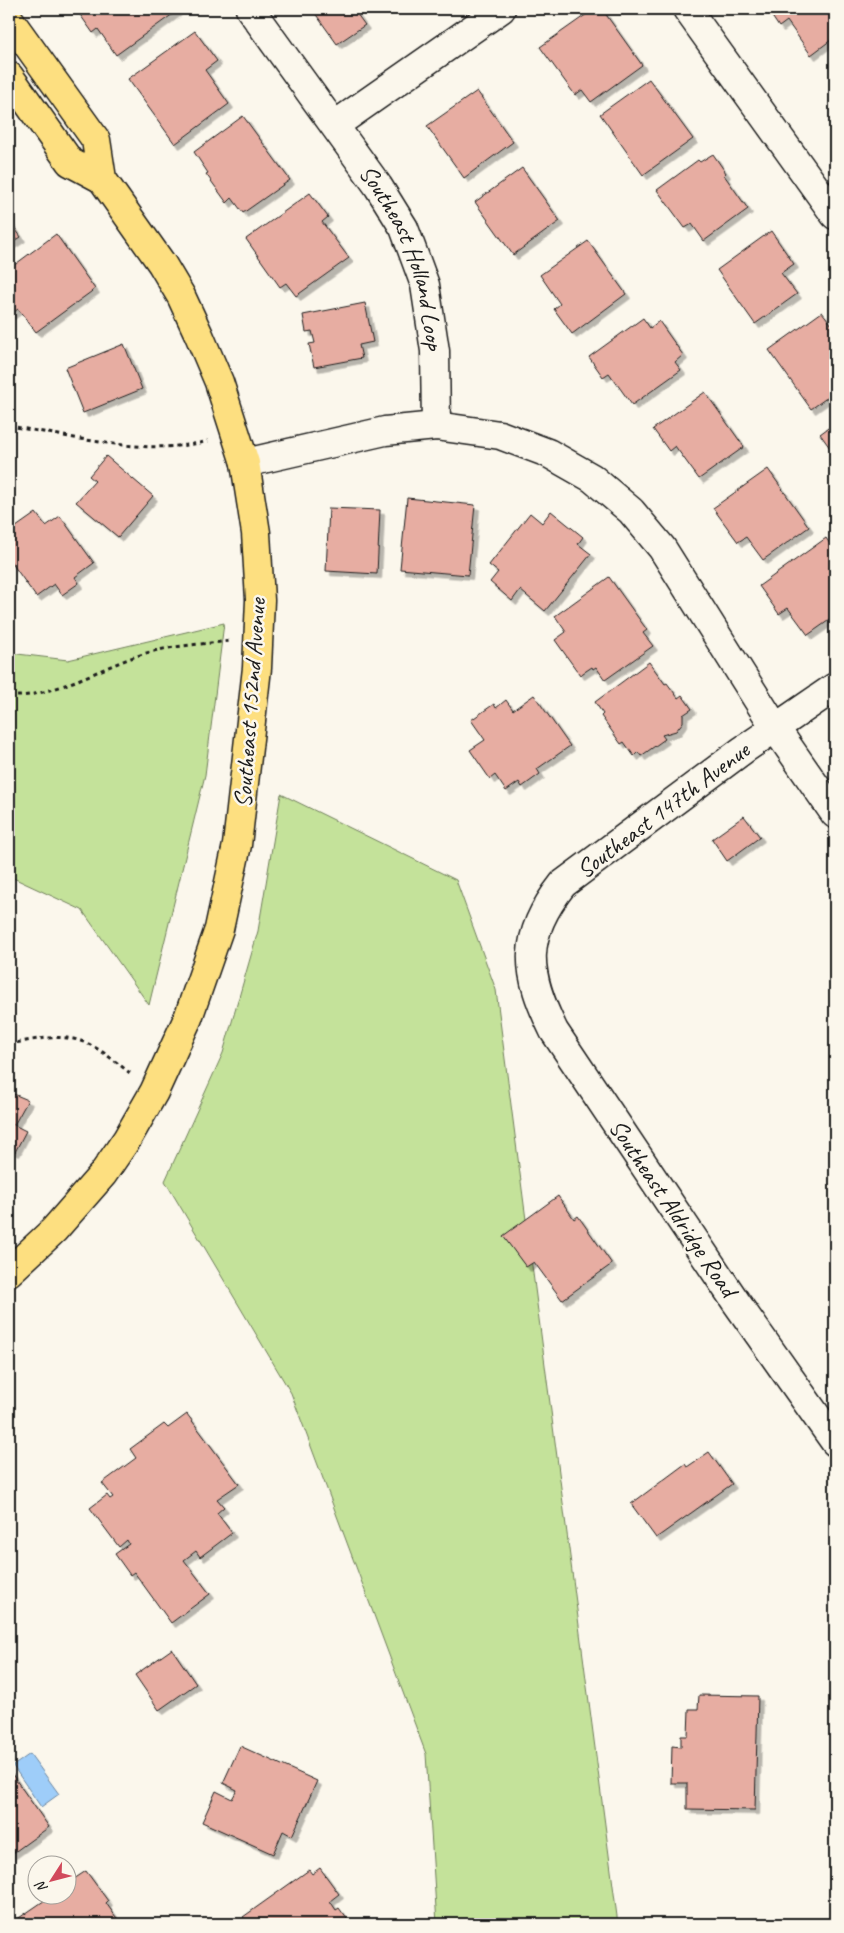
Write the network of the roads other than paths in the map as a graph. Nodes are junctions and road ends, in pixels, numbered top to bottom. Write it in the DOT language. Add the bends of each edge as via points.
graph roads {
  1 [pos="250,9"];
  2 [pos="501,9"];
  3 [pos="687,9"];
  4 [pos="9,19"];
  5 [pos="9,76"];
  6 [pos="335,125"];
  7 [pos="102,179"];
  8 [pos="835,215"];
  9 [pos="436,426"];
  10 [pos="245,464"];
  11 [pos="835,687"];
  12 [pos="776,729"];
  13 [pos="835,814"];
  14 [pos="530,964"];
  15 [pos="9,1272"];
  16 [pos="835,1442"];
  1 -- 6 [label="street, Southeast Holland Loop"];
  2 -- 6 [label="street"];
  3 -- 8 [label="street"];
  4 -- 7 [label="main road, Southeast 152nd Avenue" via="96,140"];
  5 -- 7 [label="main road, Southeast 152nd Avenue" via="70,162"];
  6 -- 9 [label="street, Southeast Holland Loop" via="404,228 425,285 436,351"];
  7 -- 10 [label="main road, Southeast 152nd Avenue" via="181,296 219,382"];
  9 -- 10 [label="street" via="384,431"];
  9 -- 12 [label="street" via="500,435 548,453 592,478 631,511 662,548"];
  10 -- 15 [label="main road, Southeast 152nd Avenue" via="256,533 259,637 237,845 206,972 154,1092 127,1139 103,1174 54,1230"];
  11 -- 12 [label="street, Southeast 147th Avenue"];
  12 -- 13 [label="street"];
  12 -- 14 [label="street, Southeast 147th Avenue" via="563,884 538,921"];
  14 -- 16 [label="street, Southeast Aldridge Road" via="539,1002 554,1030 731,1294"];
}
